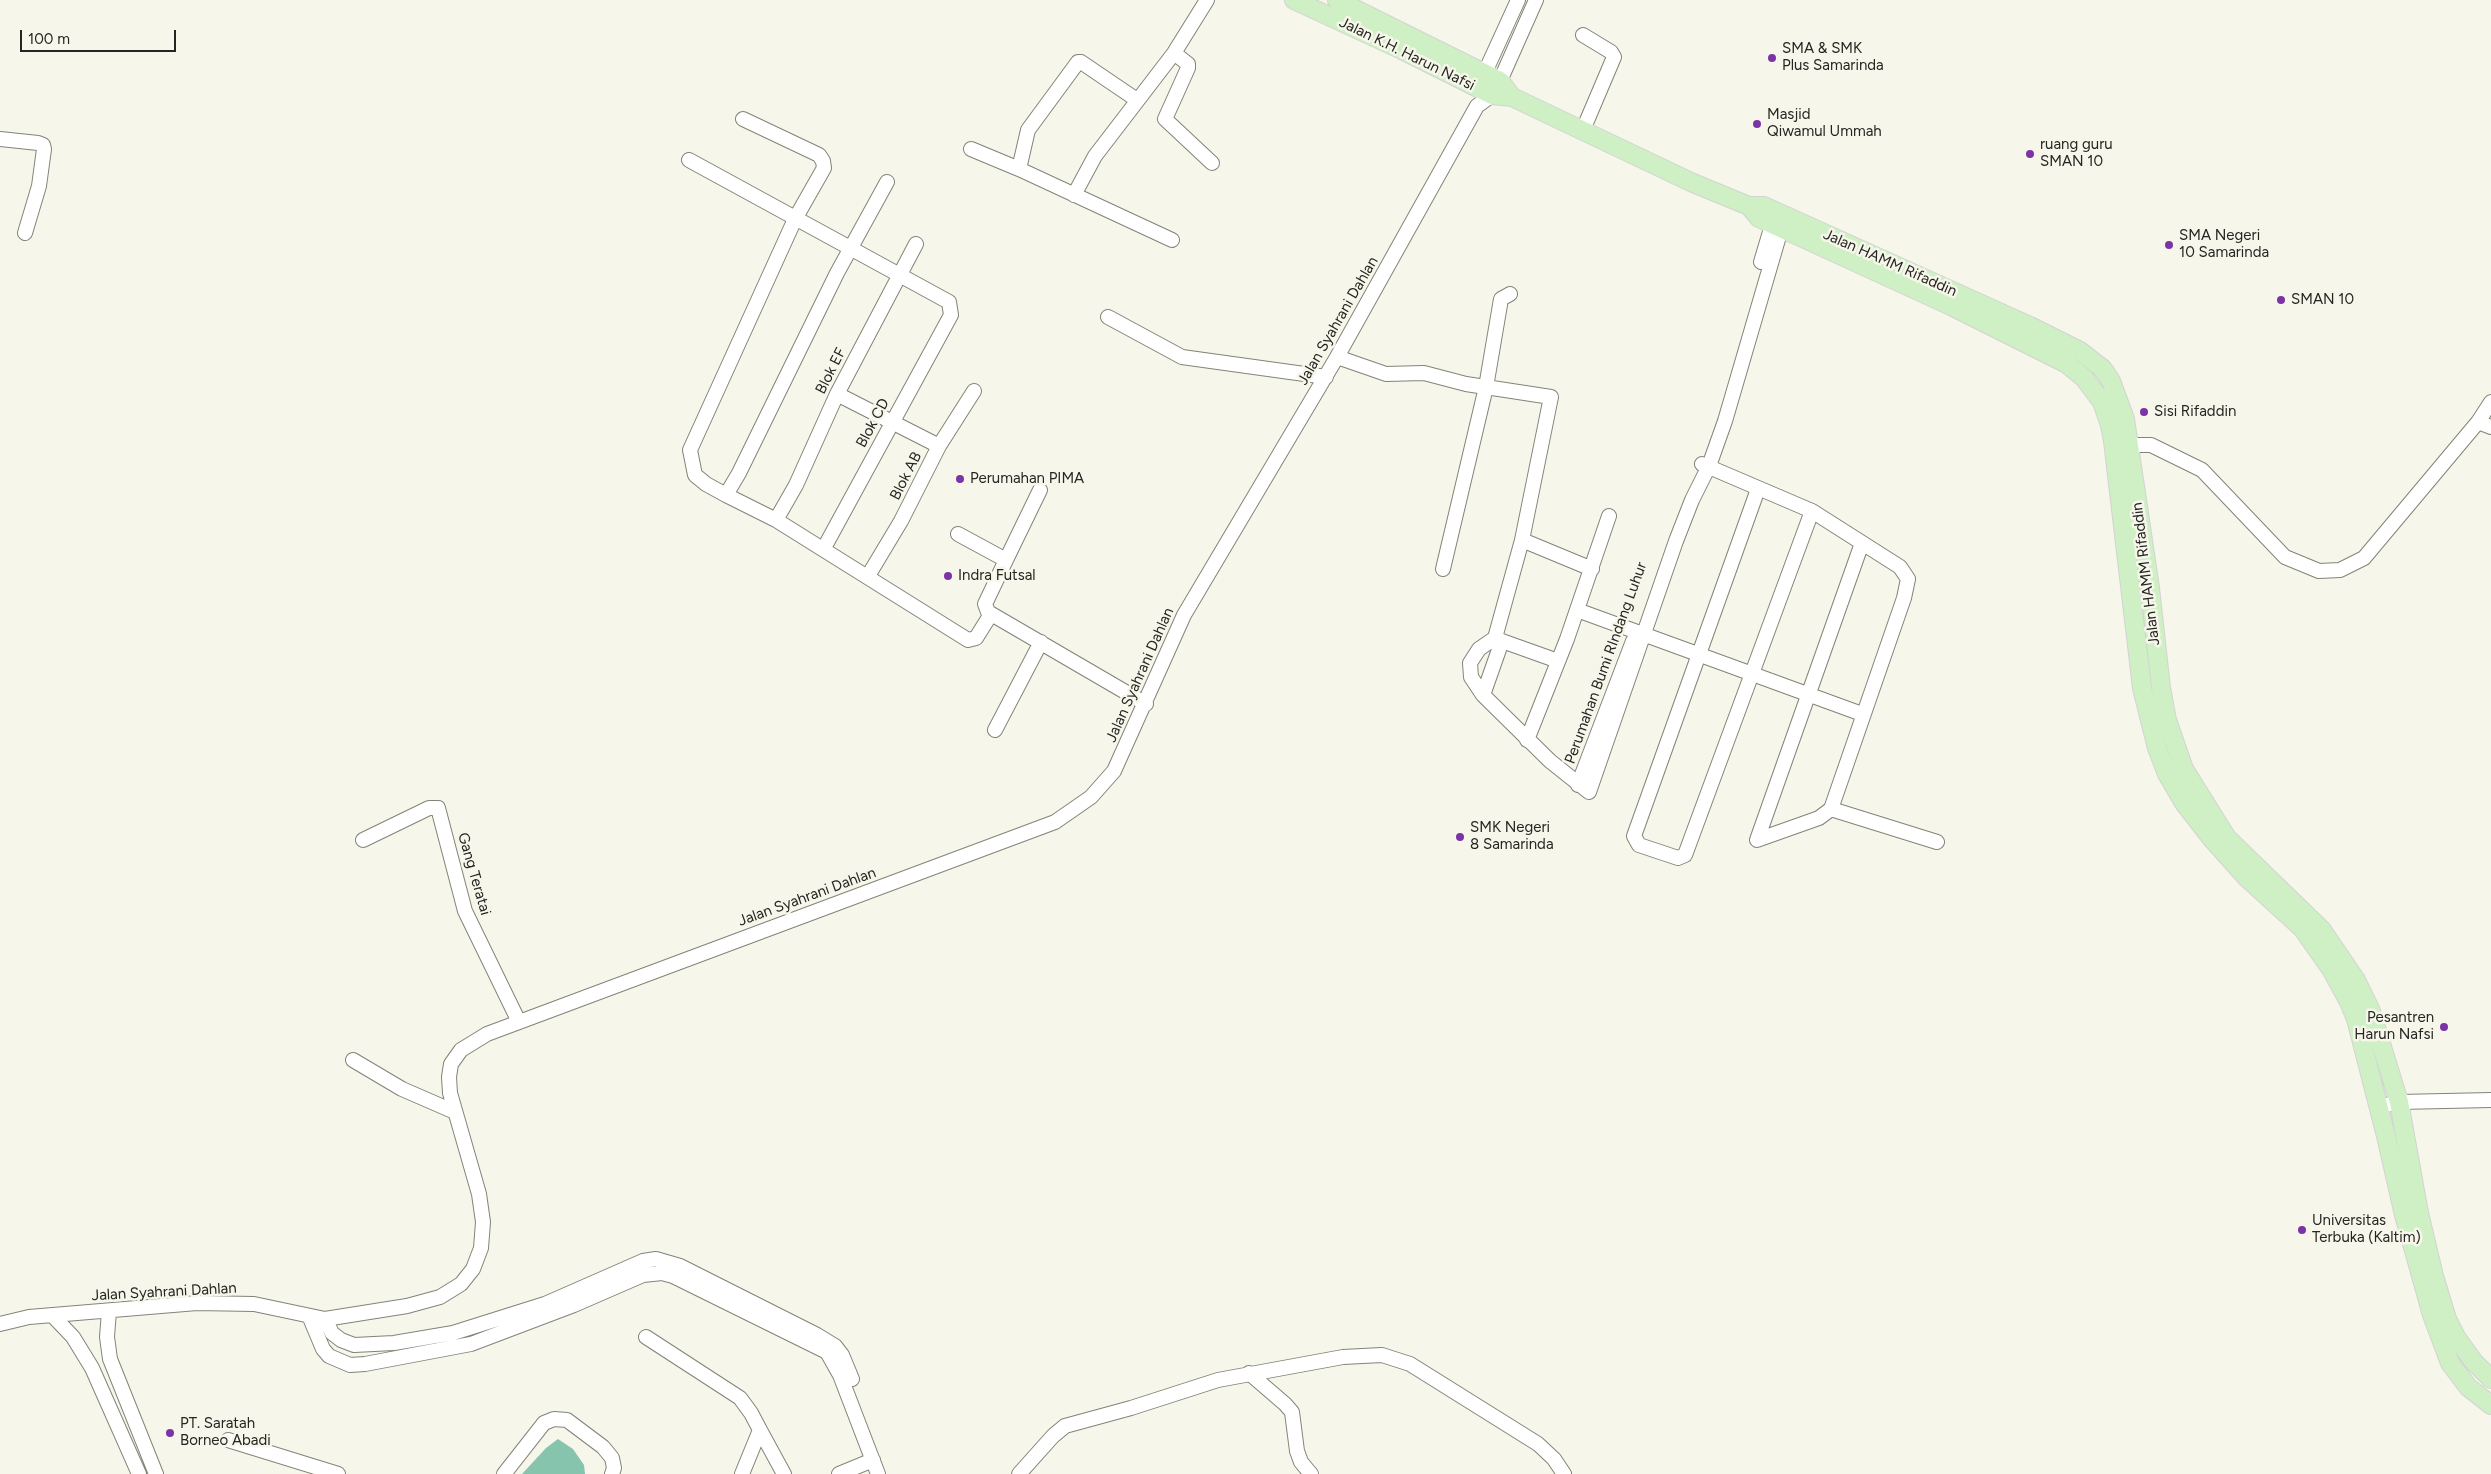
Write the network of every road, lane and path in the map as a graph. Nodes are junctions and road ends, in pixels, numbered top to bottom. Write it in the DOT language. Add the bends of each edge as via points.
graph roads {
  1 [pos="1207,0"];
  2 [pos="1294,0"];
  3 [pos="1337,0"];
  4 [pos="1518,0"];
  5 [pos="1536,0"];
  6 [pos="1584,35"];
  7 [pos="1174,53"];
  8 [pos="1488,85"];
  9 [pos="1137,100"];
  10 [pos="742,119"];
  11 [pos="1583,130"];
  12 [pos="0,139"];
  13 [pos="971,149"];
  14 [pos="689,160"];
  15 [pos="1212,163"];
  16 [pos="1019,168"];
  17 [pos="887,182"];
  18 [pos="1074,195"];
  19 [pos="795,219"];
  20 [pos="1778,220"];
  21 [pos="25,233"];
  22 [pos="1172,240"];
  23 [pos="916,244"];
  24 [pos="851,248"];
  25 [pos="900,275"];
  26 [pos="1510,294"];
  27 [pos="1108,317"];
  28 [pos="1341,359"];
  29 [pos="1326,377"];
  30 [pos="1486,387"];
  31 [pos="974,391"];
  32 [pos="837,394"];
  33 [pos="2491,402"];
  34 [pos="2478,422"];
  35 [pos="891,423"];
  36 [pos="2491,427"];
  37 [pos="2129,445"];
  38 [pos="939,446"];
  39 [pos="1705,465"];
  40 [pos="1758,489"];
  41 [pos="1040,490"];
  42 [pos="726,495"];
  43 [pos="1812,511"];
  44 [pos="1609,516"];
  45 [pos="776,520"];
  46 [pos="958,534"];
  47 [pos="1522,540"];
  48 [pos="1862,543"];
  49 [pos="824,548"];
  50 [pos="1006,560"];
  51 [pos="1444,569"];
  52 [pos="1592,569"];
  53 [pos="868,576"];
  54 [pos="1577,610"];
  55 [pos="991,614"];
  56 [pos="1640,635"];
  57 [pos="1499,640"];
  58 [pos="1041,642"];
  59 [pos="2154,643"];
  60 [pos="2137,645"];
  61 [pos="1698,654"];
  62 [pos="1558,661"];
  63 [pos="1752,674"];
  64 [pos="1483,695"];
  65 [pos="1809,695"];
  66 [pos="1146,704"];
  67 [pos="1862,714"];
  68 [pos="995,730"];
  69 [pos="1527,740"];
  70 [pos="1831,809"];
  71 [pos="363,840"];
  72 [pos="1937,842"];
  73 [pos="519,1022"];
  74 [pos="353,1060"];
  75 [pos="2491,1100"];
  76 [pos="2399,1102"];
  77 [pos="2378,1107"];
  78 [pos="455,1112"];
  79 [pos="109,1311"];
  80 [pos="52,1315"];
  81 [pos="310,1318"];
  82 [pos="325,1319"];
  83 [pos="0,1324"];
  84 [pos="646,1337"];
  85 [pos="378,1344"];
  86 [pos="110,1359"];
  87 [pos="381,1360"];
  88 [pos="92,1368"];
  89 [pos="1249,1373"];
  90 [pos="2491,1379"];
  91 [pos="2491,1405"];
  92 [pos="760,1430"];
  93 [pos="228,1440"];
  94 [pos="873,1460"];
  95 [pos="139,1474"];
  96 [pos="156,1474"];
  97 [pos="338,1474"];
  98 [pos="504,1474"];
  99 [pos="612,1474"];
  100 [pos="742,1474"];
  101 [pos="784,1474"];
  102 [pos="839,1474"];
  103 [pos="878,1474"];
  104 [pos="888,1474"];
  105 [pos="1020,1474"];
  106 [pos="1311,1474"];
  107 [pos="1564,1474"];
  1 -- 7 [label="street"];
  2 -- 8 [label="main road, Jalan K.H. Harun Nafsi"];
  3 -- 8 [label="main road, Jalan K.H. Harun Nafsi"];
  4 -- 8 [label="street"];
  5 -- 8 [label="street"];
  6 -- 11 [label="street" via="1614,57"];
  7 -- 9 [label="street"];
  7 -- 15 [label="street" via="1188,64 1188,68 1164,119"];
  8 -- 11 [label="main road, Jalan HAMM Rifaddin"];
  8 -- 28 [label="street, Jalan Syahrani Dahlan"];
  9 -- 16 [label="street" via="1078,62 1028,130"];
  9 -- 18 [label="street" via="1095,156"];
  10 -- 19 [label="street" via="820,155 824,168"];
  11 -- 20 [label="main road, Jalan HAMM Rifaddin" via="1693,183 1749,206 1764,206"];
  12 -- 21 [label="street" via="38,143 44,149 39,186"];
  13 -- 16 [label="street"];
  14 -- 19 [label="street"];
  16 -- 18 [label="street"];
  17 -- 24 [label="street"];
  18 -- 22 [label="street"];
  19 -- 24 [label="street"];
  19 -- 42 [label="street" via="690,450 695,475"];
  20 -- 37 [label="main road, Jalan HAMM Rifaddin" via="2030,326 2080,351 2103,369 2111,381 2125,420"];
  20 -- 39 [label="street, Perumahan Bumi RIndang Luhur" via="1725,421"];
  20 -- 60 [label="main road, Jalan HAMM Rifaddin" via="2067,364 2084,378 2102,402 2110,425"];
  23 -- 25 [label="street, Blok EF"];
  24 -- 25 [label="street"];
  24 -- 42 [label="street"];
  25 -- 32 [label="street, Blok EF"];
  25 -- 35 [label="street, Blok CD" via="946,299 951,315"];
  26 -- 30 [label="street" via="1501,298"];
  27 -- 29 [label="street" via="1182,357"];
  28 -- 29 [label="street, Jalan Syahrani Dahlan"];
  28 -- 30 [label="street" via="1386,374 1424,373"];
  29 -- 66 [label="street, Jalan Syahrani Dahlan" via="1184,615"];
  30 -- 47 [label="street" via="1552,399"];
  30 -- 51 [label="street"];
  31 -- 38 [label="street, Blok AB"];
  32 -- 35 [label="street"];
  32 -- 45 [label="street, Blok EF" via="796,485"];
  33 -- 34 [label="street"];
  34 -- 36 [label="street"];
  34 -- 37 [label="street" via="2364,558 2340,570 2319,571 2285,557 2202,470 2151,444"];
  35 -- 38 [label="street"];
  35 -- 49 [label="street, Blok CD"];
  37 -- 59 [label="main road, Jalan HAMM Rifaddin" via="2150,588"];
  38 -- 53 [label="street, Blok AB" via="901,521"];
  39 -- 40 [label="street"];
  39 -- 56 [label="street, Perumahan Bumi RIndang Luhur" via="1681,507"];
  40 -- 43 [label="street"];
  40 -- 61 [label="street"];
  41 -- 50 [label="street"];
  42 -- 45 [label="street"];
  43 -- 48 [label="street"];
  43 -- 63 [label="street"];
  44 -- 52 [label="street"];
  45 -- 49 [label="street"];
  46 -- 50 [label="street"];
  47 -- 52 [label="street"];
  47 -- 57 [label="street"];
  48 -- 65 [label="street"];
  48 -- 67 [label="street" via="1900,568 1908,583"];
  49 -- 53 [label="street"];
  50 -- 55 [label="street" via="985,604"];
  52 -- 54 [label="street"];
  53 -- 55 [label="street" via="968,640 976,638"];
  54 -- 56 [label="street"];
  54 -- 62 [label="street"];
  55 -- 58 [label="street"];
  56 -- 61 [label="street"];
  56 -- 69 [label="street, Perumahan Bumi RIndang Luhur" via="1583,789"];
  57 -- 62 [label="street"];
  57 -- 64 [label="street"];
  57 -- 64 [label="street, Perumahan Bumi RIndang Luhur" via="1478,649 1470,663 1471,677"];
  58 -- 66 [label="street"];
  58 -- 68 [label="street"];
  59 -- 60 [label="main road"];
  59 -- 76 [label="main road, Jalan HAMM Rifaddin" via="2167,720 2184,769 2227,838 2322,930 2356,980 2371,1011"];
  60 -- 77 [label="main road, Jalan HAMM Rifaddin" via="2147,710 2167,774 2184,803 2212,839 2302,928 2331,969 2356,1019"];
  61 -- 63 [label="street"];
  61 -- 63 [label="street" via="1634,836 1639,845 1678,858 1685,855"];
  62 -- 69 [label="street"];
  63 -- 65 [label="street"];
  64 -- 69 [label="street, Perumahan Bumi RIndang Luhur"];
  65 -- 67 [label="street"];
  65 -- 70 [label="street" via="1756,840 1819,818"];
  66 -- 73 [label="street, Jalan Syahrani Dahlan" via="1114,771 1090,797 1055,822"];
  67 -- 70 [label="street"];
  70 -- 72 [label="street"];
  71 -- 73 [label="street, Gang Teratai" via="429,808 438,808 465,911"];
  73 -- 78 [label="street, Jalan Syahrani Dahlan" via="488,1034 461,1050 451,1064 450,1093"];
  74 -- 78 [label="street" via="402,1089"];
  75 -- 76 [label="street"];
  76 -- 77 [label="street"];
  76 -- 90 [label="main road, Jalan HAMM Rifaddin" via="2419,1213 2447,1319 2456,1338"];
  77 -- 91 [label="main road, Jalan HAMM Rifaddin" via="2432,1315 2450,1363 2468,1387"];
  78 -- 82 [label="street, Jalan Syahrani Dahlan" via="479,1194 483,1222 481,1248 473,1269 461,1284 440,1297 407,1306"];
  79 -- 80 [label="street, Jalan Syahrani Dahlan"];
  79 -- 81 [label="street, Jalan Syahrani Dahlan" via="234,1303 254,1304"];
  79 -- 86 [label="street" via="107,1338"];
  80 -- 83 [label="street, Jalan Syahrani Dahlan"];
  80 -- 88 [label="street" via="73,1337"];
  81 -- 82 [label="street, Jalan Syahrani Dahlan"];
  81 -- 87 [label="street" via="329,1356 350,1365"];
  82 -- 85 [label="street" via="332,1333 341,1340 354,1344"];
  84 -- 92 [label="street" via="740,1398"];
  85 -- 87 [label="street"];
  85 -- 104 [label="street" via="468,1330 545,1304 643,1261 665,1261 817,1334 835,1346 842,1355"];
  86 -- 88 [label="street"];
  86 -- 96 [label="street"];
  87 -- 94 [label="street" via="471,1344 642,1275 662,1273 827,1352 840,1375"];
  88 -- 95 [label="street"];
  89 -- 105 [label="street" via="1065,1426"];
  89 -- 106 [label="street" via="1292,1412 1297,1451"];
  89 -- 107 [label="street" via="1343,1357 1382,1355 1410,1364 1538,1444"];
  92 -- 100 [label="street"];
  92 -- 101 [label="street"];
  93 -- 97 [label="street"];
  94 -- 102 [label="street"];
  94 -- 103 [label="street"];
  98 -- 99 [label="street" via="544,1423 554,1419 567,1420 603,1447 612,1458"];
}
